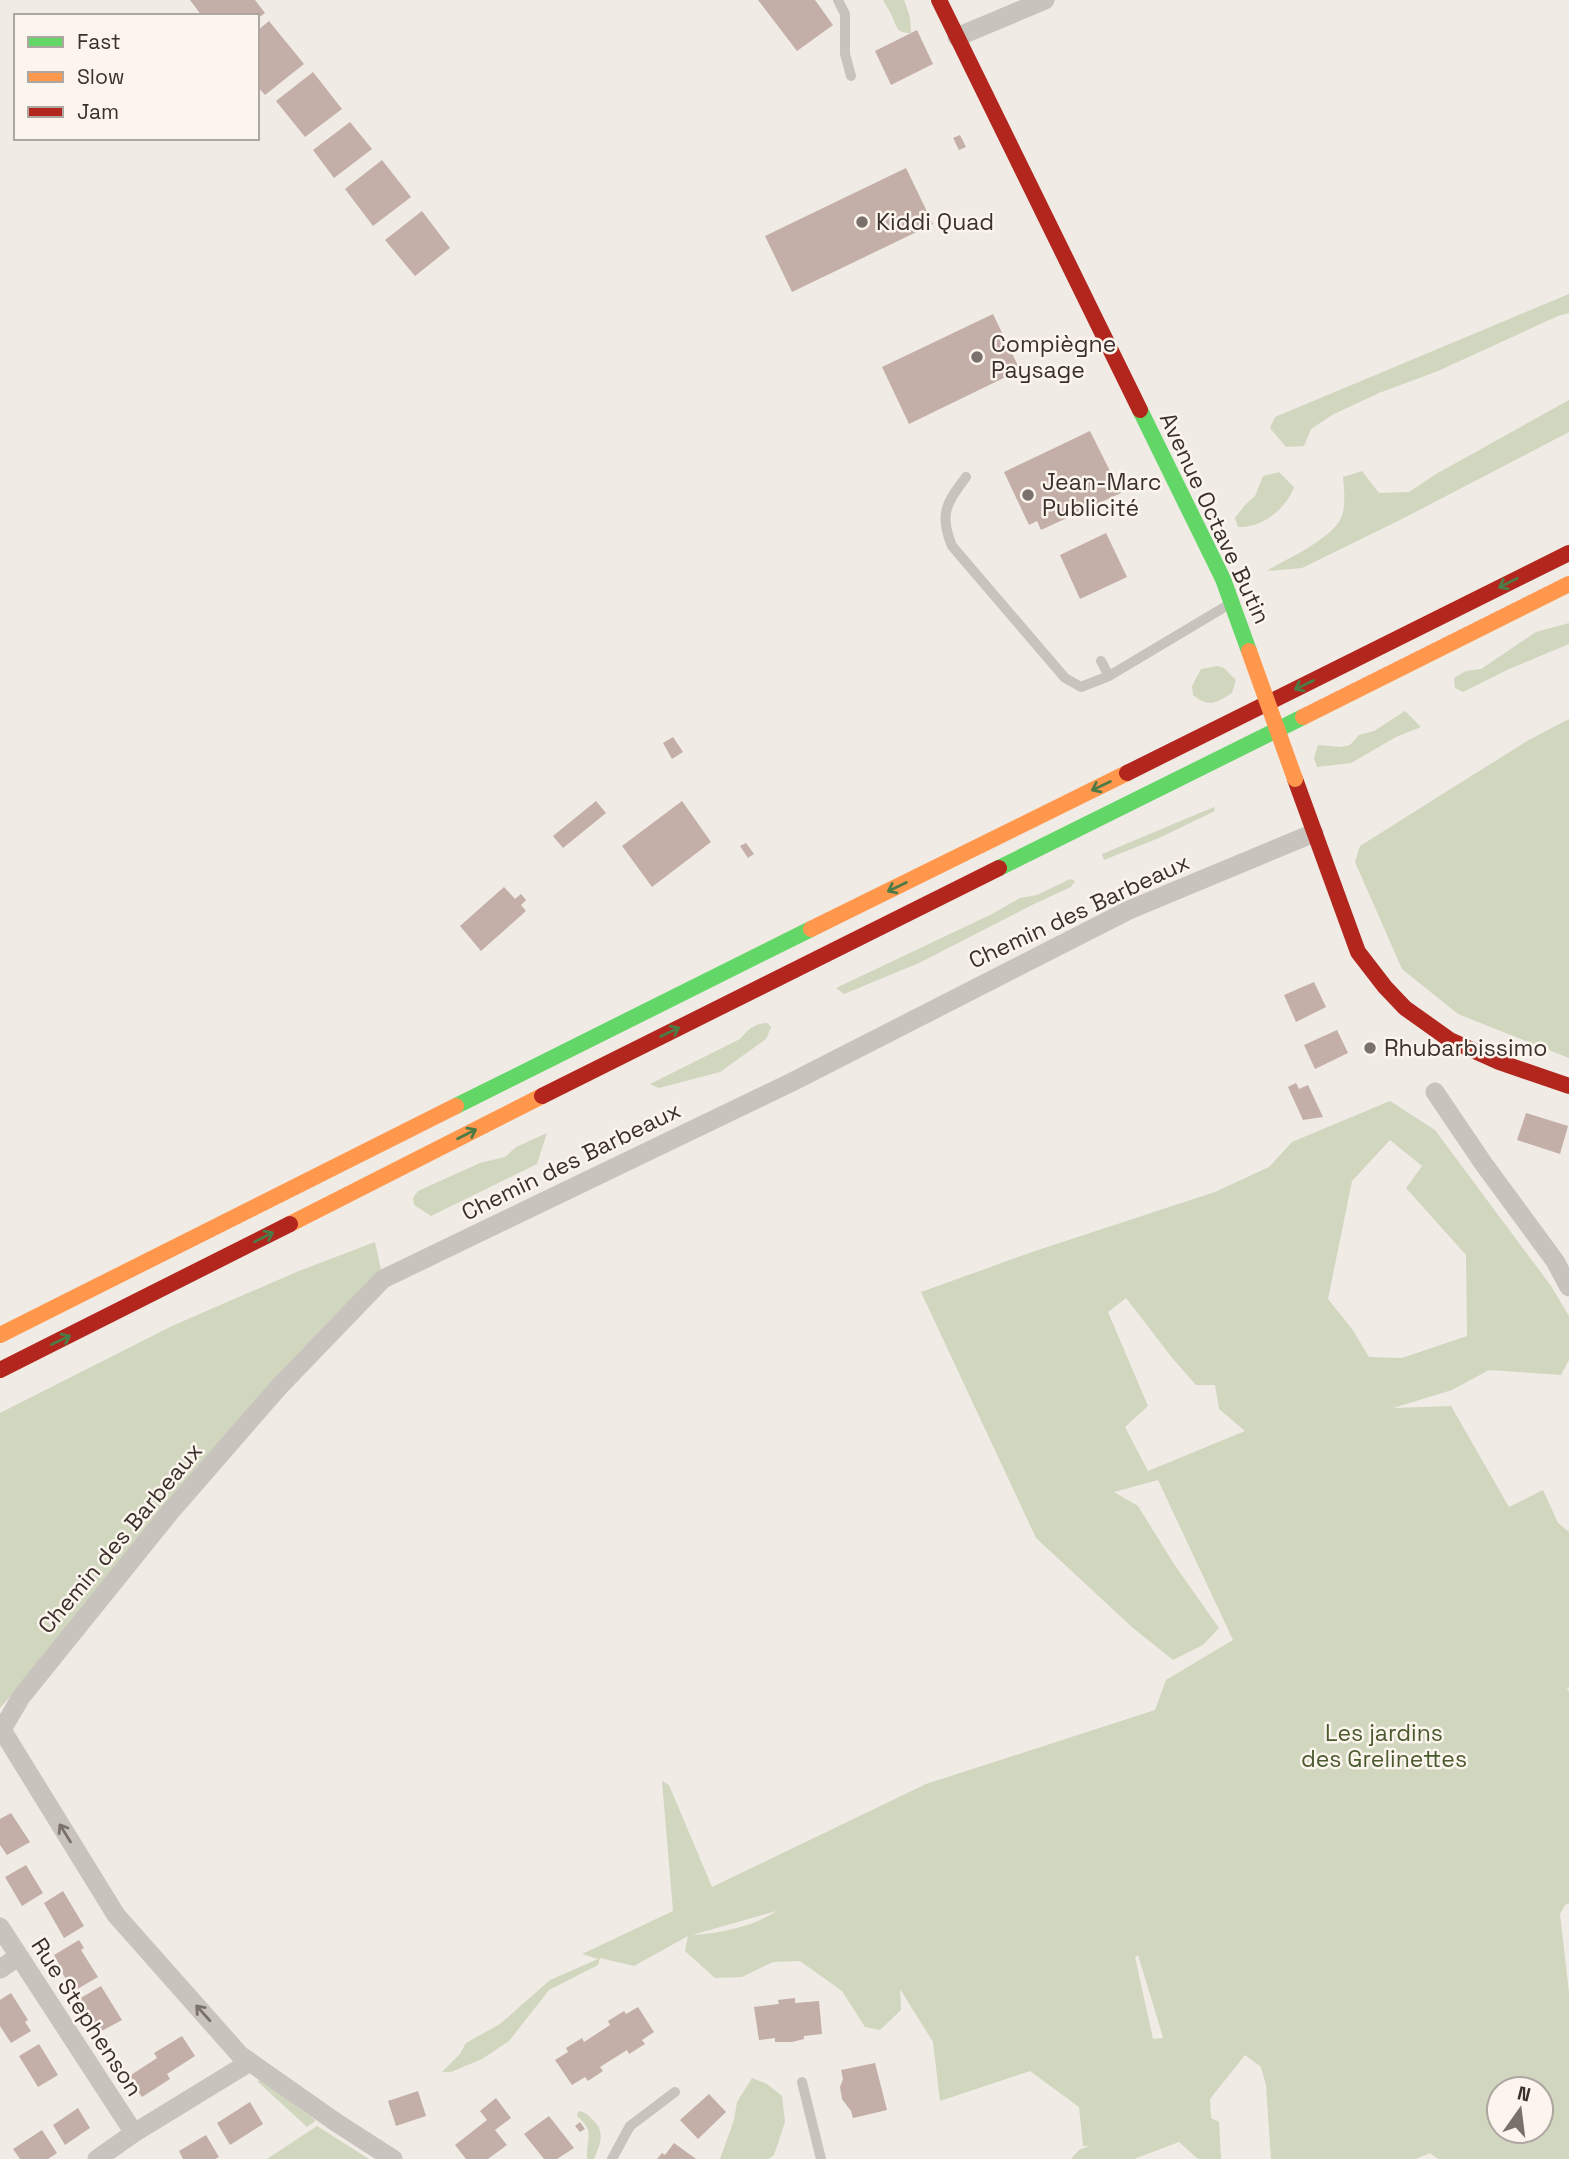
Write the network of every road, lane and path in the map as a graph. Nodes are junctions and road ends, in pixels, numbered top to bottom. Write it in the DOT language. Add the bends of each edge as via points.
graph roads {
  1 [pos="838,0"];
  2 [pos="939,0"];
  3 [pos="1045,0"];
  4 [pos="957,37"];
  5 [pos="851,76"];
  6 [pos="966,477"];
  7 [pos="1569,553"];
  8 [pos="1569,584"];
  9 [pos="1233,602"];
  10 [pos="1101,661"];
  11 [pos="1109,676"];
  12 [pos="1314,833"];
  13 [pos="1569,1086"];
  14 [pos="1435,1093"];
  15 [pos="1569,1287"];
  16 [pos="0,1335"];
  17 [pos="0,1370"];
  18 [pos="1,1732"];
  19 [pos="0,1927"];
  20 [pos="18,1957"];
  21 [pos="0,1969"];
  22 [pos="250,2062"];
  23 [pos="802,2082"];
  24 [pos="675,2092"];
  25 [pos="134,2133"];
  26 [pos="97,2159"];
  27 [pos="393,2159"];
  28 [pos="611,2159"];
  29 [pos="821,2159"];
  1 -- 5 [label="lane" via="845,14 845,54"];
  2 -- 4 [label="main road, Avenue Octave Butin"];
  3 -- 4 [label="street"];
  4 -- 9 [label="main road, Avenue Octave Butin"];
  6 -- 11 [label="lane" via="949,501 944,527 952,546 1065,678 1081,687"];
  7 -- 16 [label="main road, one-way"];
  17 -- 8 [label="main road, one-way"];
  9 -- 11 [label="lane"];
  9 -- 12 [label="main road, Avenue Octave Butin, bridge"];
  10 -- 11 [label="lane"];
  12 -- 13 [label="main road, Avenue Octave Butin" via="1358,952 1405,1008 1475,1053"];
  12 -- 18 [label="street, Chemin des Barbeaux" via="1129,910 792,1082 383,1279 278,1388 171,1511 21,1697"];
  14 -- 15 [label="street"];
  22 -- 18 [label="street, one-way" via="116,1915"];
  19 -- 20 [label="street, Rue Stephenson"];
  20 -- 21 [label="street"];
  20 -- 25 [label="street, Rue Stephenson"];
  22 -- 25 [label="street"];
  22 -- 27 [label="street"];
  23 -- 29 [label="lane"];
  24 -- 28 [label="lane" via="630,2126"];
  25 -- 26 [label="street"];
}
